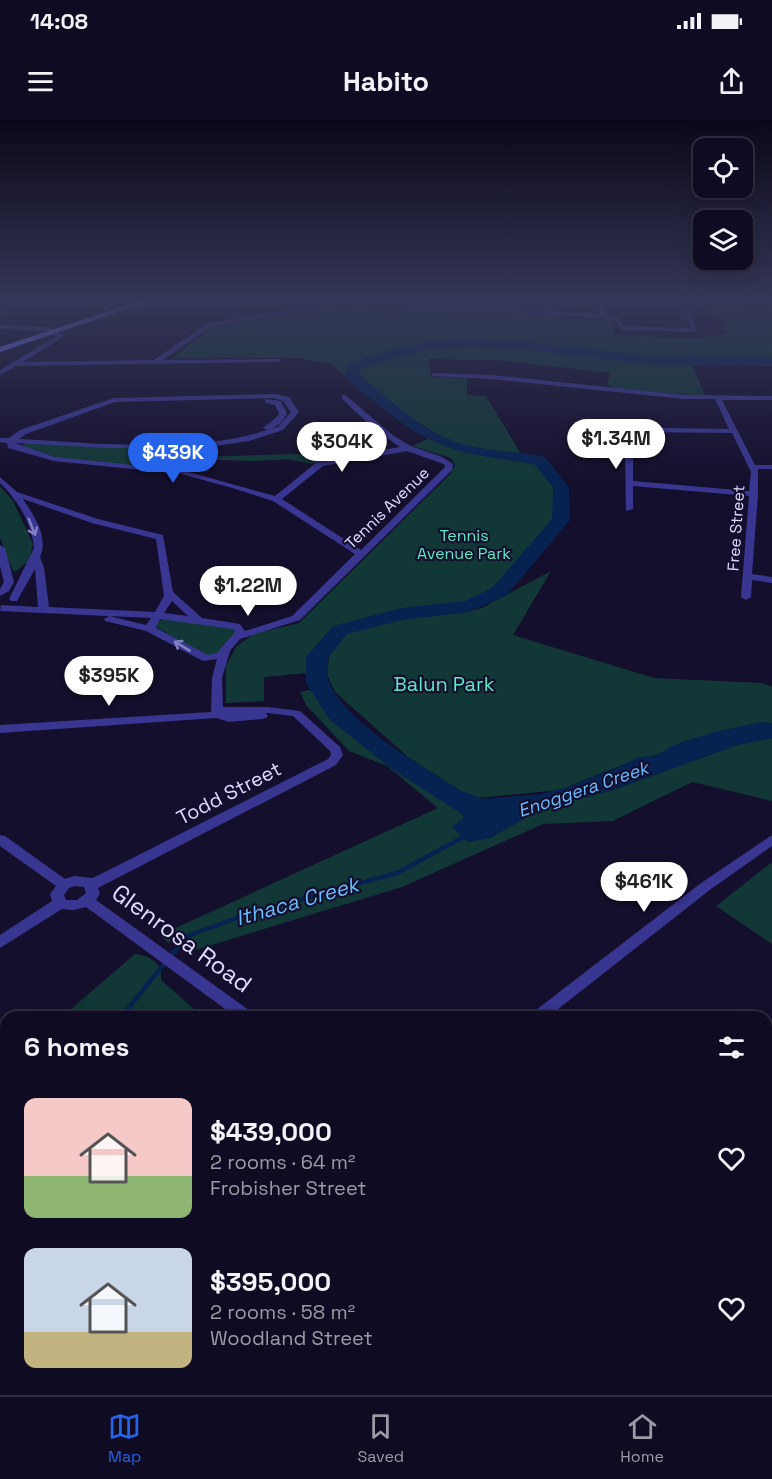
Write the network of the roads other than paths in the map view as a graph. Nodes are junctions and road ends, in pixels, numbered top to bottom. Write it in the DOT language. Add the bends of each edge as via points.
graph roads {
  1 [pos="22,360"];
  2 [pos="218,360"];
  3 [pos="157,361"];
  4 [pos="16,364"];
  5 [pos="0,373"];
  6 [pos="434,375"];
  7 [pos="345,397"];
  8 [pos="255,398"];
  9 [pos="772,398"];
  10 [pos="718,399"];
  11 [pos="594,429"];
  12 [pos="622,430"];
  13 [pos="734,431"];
  14 [pos="27,437"];
  15 [pos="0,438"];
  16 [pos="14,438"];
  17 [pos="408,448"];
  18 [pos="753,467"];
  19 [pos="772,467"];
  20 [pos="0,480"];
  21 [pos="630,483"];
  22 [pos="15,494"];
  23 [pos="754,494"];
  24 [pos="276,499"];
  25 [pos="48,505"];
  26 [pos="24,506"];
  27 [pos="629,509"];
  28 [pos="0,548"];
  29 [pos="361,554"];
  30 [pos="36,558"];
  31 [pos="27,572"];
  32 [pos="7,573"];
  33 [pos="747,576"];
  34 [pos="772,580"];
  35 [pos="0,593"];
  36 [pos="170,594"];
  37 [pos="746,597"];
  38 [pos="14,599"];
  39 [pos="1,608"];
  40 [pos="44,609"];
  41 [pos="82,613"];
  42 [pos="156,615"];
  43 [pos="199,620"];
  44 [pos="272,624"];
  45 [pos="232,626"];
  46 [pos="150,629"];
  47 [pos="237,637"];
  48 [pos="225,650"];
  49 [pos="201,658"];
  50 [pos="217,678"];
  51 [pos="217,713"];
  52 [pos="1,729"];
  53 [pos="0,839"];
  54 [pos="772,840"];
  55 [pos="64,885"];
  56 [pos="92,885"];
  57 [pos="87,901"];
  58 [pos="60,903"];
  59 [pos="0,942"];
  60 [pos="240,1011"];
  61 [pos="545,1011"];
  1 -- 4 [label="street"];
  2 -- 3 [label="street"];
  3 -- 4 [label="street"];
  4 -- 5 [label="street"];
  6 -- 10 [label="street"];
  7 -- 17 [label="street, Tennis Avenue"];
  8 -- 14 [label="street" via="123,403"];
  8 -- 14 [label="street" via="278,404 282,417 270,427 236,436 140,440"];
  8 -- 16 [label="street" via="110,401"];
  8 -- 16 [label="street" via="286,399 294,407 294,417 272,433 214,444 113,446"];
  9 -- 10 [label="street"];
  10 -- 13 [label="street, Free Street"];
  11 -- 12 [label="street"];
  12 -- 13 [label="street"];
  12 -- 21 [label="street" via="629,454"];
  13 -- 18 [label="street, Free Street"];
  14 -- 16 [label="street"];
  15 -- 16 [label="street"];
  16 -- 24 [label="street" via="12,447 51,459 189,473"];
  17 -- 24 [label="street" via="320,464"];
  17 -- 29 [label="street, Tennis Avenue" via="438,458 449,468"];
  18 -- 19 [label="street"];
  18 -- 23 [label="street, Free Street"];
  20 -- 22 [label="street"];
  21 -- 23 [label="street"];
  21 -- 27 [label="street"];
  22 -- 25 [label="street"];
  22 -- 26 [label="street"];
  23 -- 33 [label="street, Free Street"];
  24 -- 29 [label="street"];
  25 -- 26 [label="street"];
  25 -- 36 [label="street" via="158,536"];
  26 -- 30 [label="street, one-way" via="39,544"];
  28 -- 32 [label="street"];
  29 -- 44 [label="street, Tennis Avenue" via="295,619"];
  30 -- 31 [label="street"];
  30 -- 40 [label="street" via="40,564"];
  31 -- 32 [label="street"];
  31 -- 38 [label="street"];
  32 -- 35 [label="street" via="9,585"];
  33 -- 34 [label="street"];
  33 -- 37 [label="street, Free Street"];
  35 -- 38 [label="street"];
  36 -- 42 [label="street"];
  36 -- 43 [label="street"];
  38 -- 39 [label="street"];
  38 -- 40 [label="street"];
  39 -- 40 [label="street"];
  40 -- 41 [label="street"];
  41 -- 42 [label="street, Tennis Avenue"];
  41 -- 46 [label="street"];
  42 -- 43 [label="street, Tennis Avenue"];
  42 -- 46 [label="street"];
  43 -- 45 [label="street, Tennis Avenue"];
  44 -- 45 [label="street, Tennis Avenue"];
  44 -- 47 [label="street, Tennis Avenue"];
  45 -- 47 [label="street" via="241,629"];
  49 -- 46 [label="street, one-way"];
  47 -- 48 [label="street"];
  48 -- 49 [label="street" via="213,659"];
  48 -- 50 [label="street"];
  49 -- 50 [label="street"];
  50 -- 51 [label="street"];
  51 -- 52 [label="street"];
  51 -- 56 [label="street, Todd Street" via="230,719 299,715 337,751 332,762"];
  53 -- 55 [label="street"];
  54 -- 61 [label="street"];
  55 -- 56 [label="street" via="79,880"];
  55 -- 58 [label="street" via="57,894"];
  56 -- 57 [label="street" via="93,893"];
  57 -- 58 [label="street" via="73,906"];
  57 -- 60 [label="street, Glenrosa Road"];
  58 -- 59 [label="street"];
}
